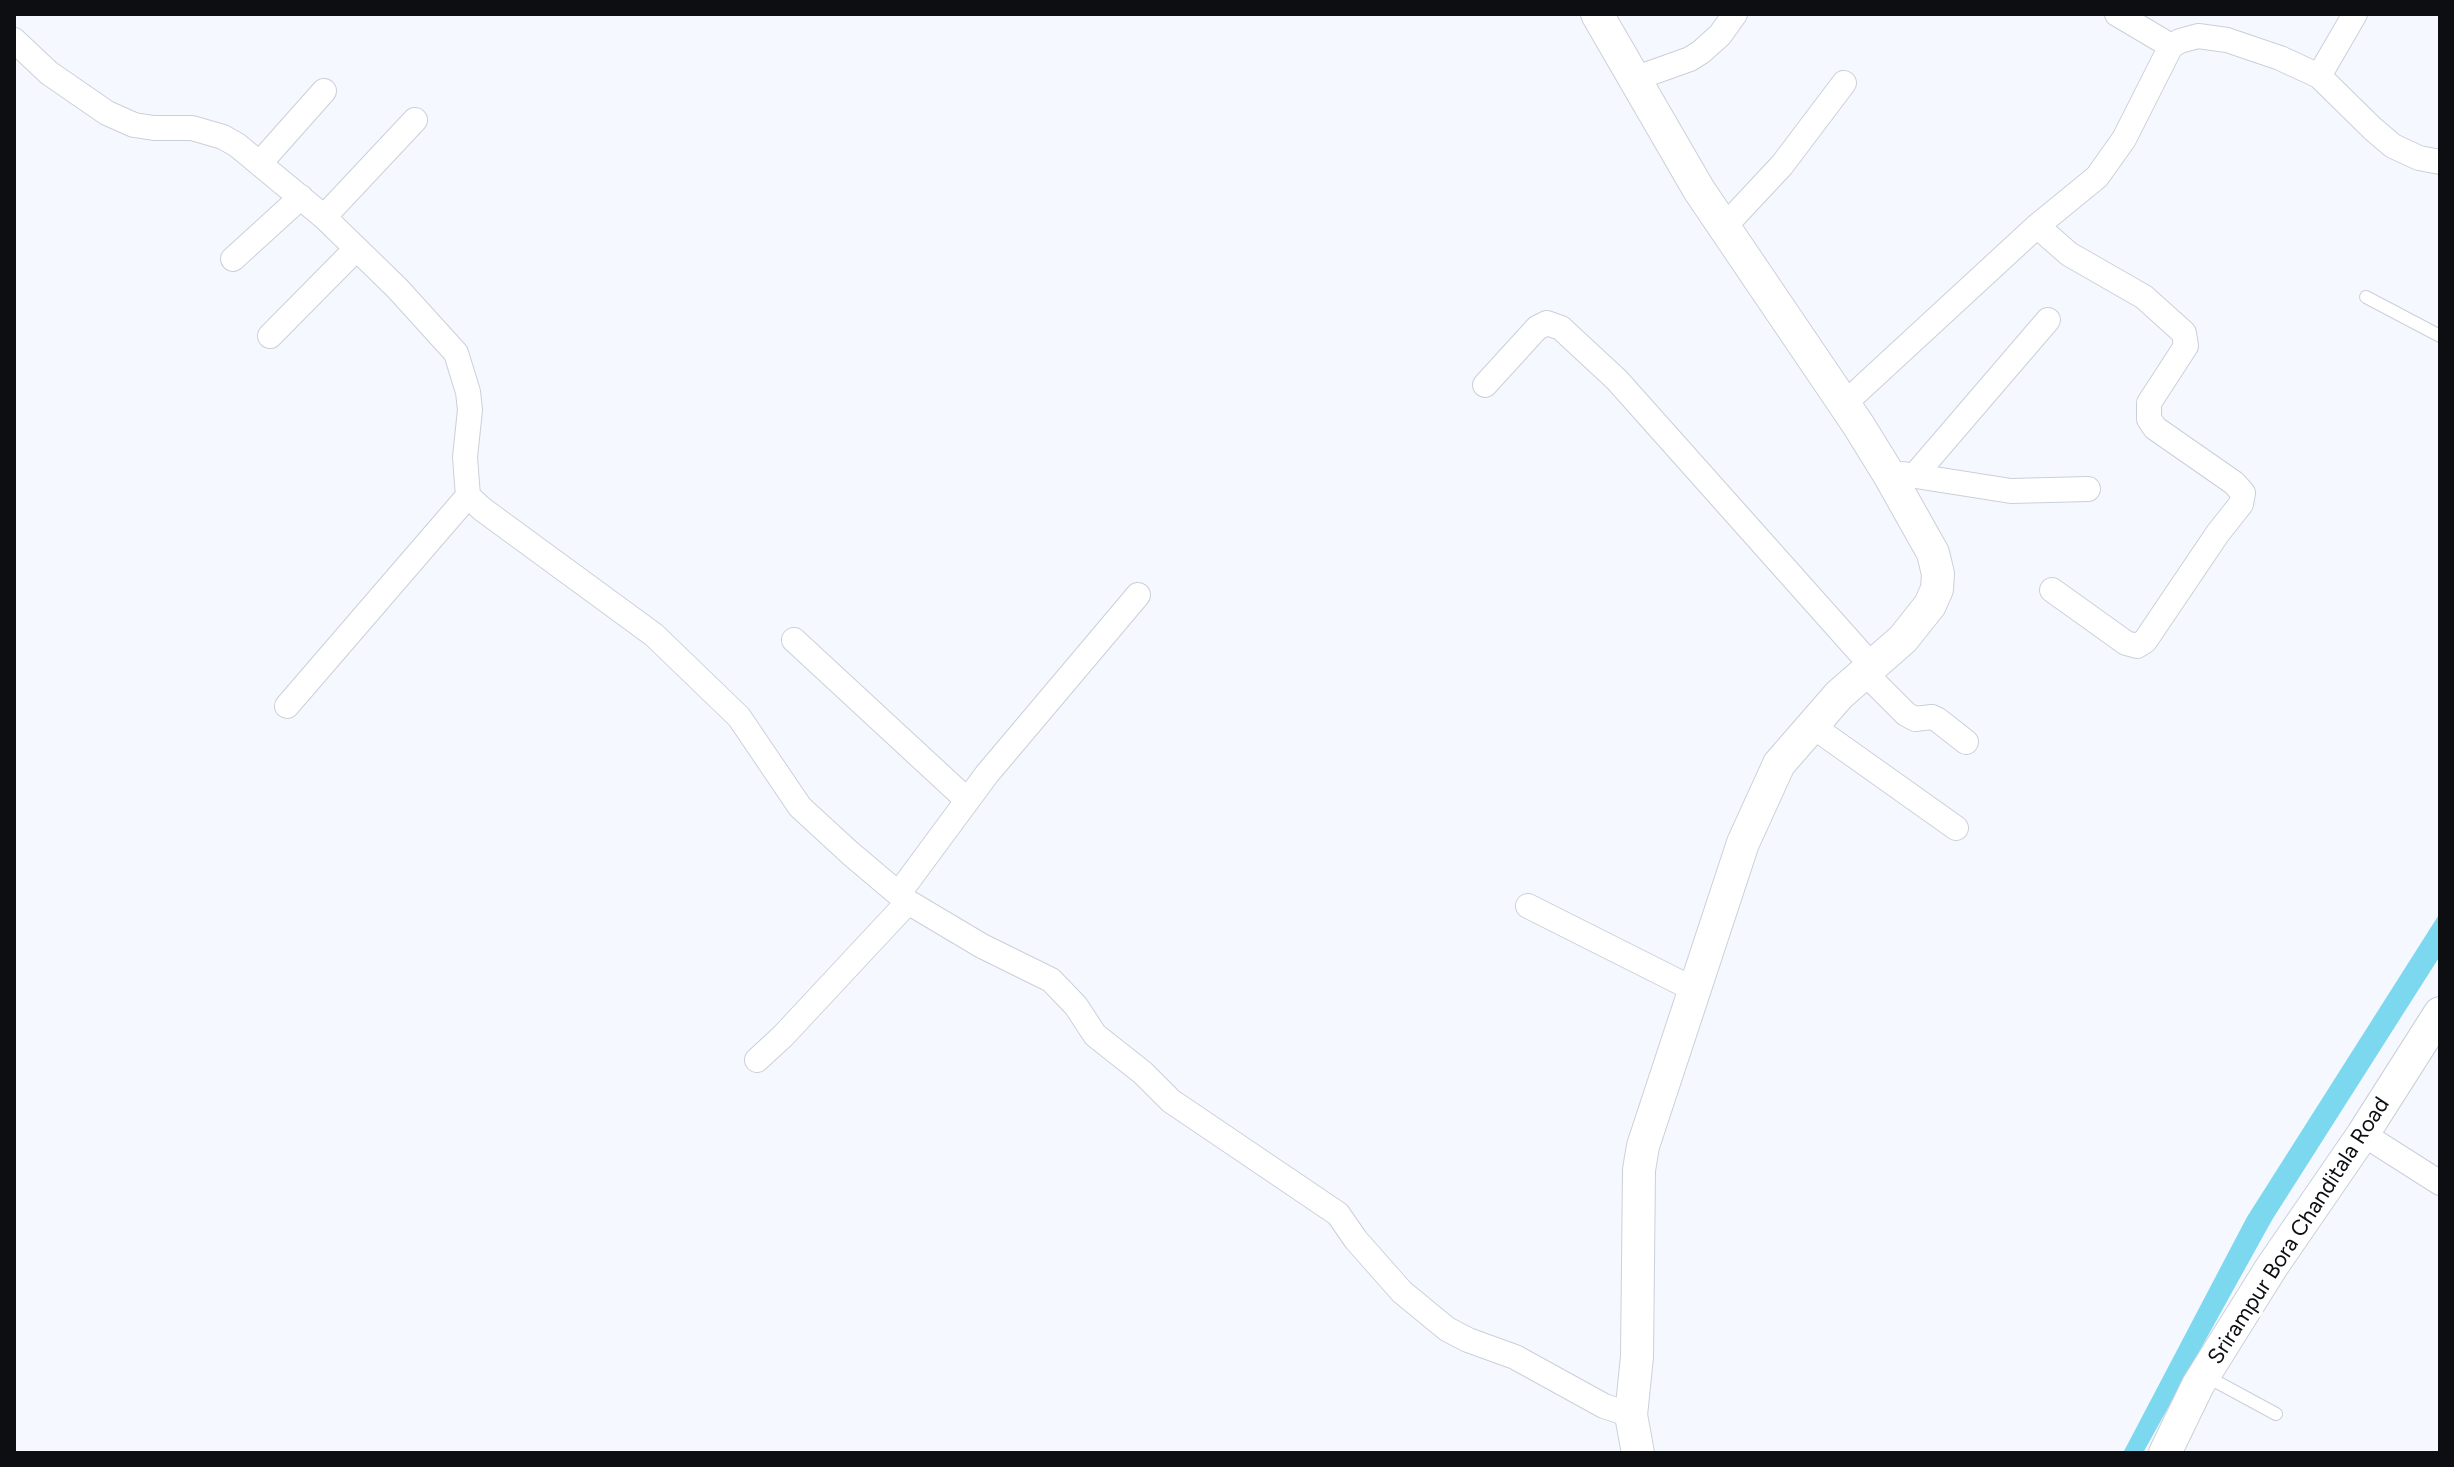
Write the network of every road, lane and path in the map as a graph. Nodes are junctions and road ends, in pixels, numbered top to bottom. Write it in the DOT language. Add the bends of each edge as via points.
graph roads {
  1 [pos="1597,14"];
  2 [pos="1735,14"];
  3 [pos="2117,14"];
  4 [pos="2355,14"];
  5 [pos="14,40"];
  6 [pos="2171,46"];
  7 [pos="2319,76"];
  8 [pos="1634,79"];
  9 [pos="1844,83"];
  10 [pos="324,91"];
  11 [pos="415,120"];
  12 [pos="2440,162"];
  13 [pos="260,163"];
  14 [pos="301,197"];
  15 [pos="324,217"];
  16 [pos="2037,226"];
  17 [pos="1724,227"];
  18 [pos="356,249"];
  19 [pos="233,259"];
  20 [pos="2366,297"];
  21 [pos="2048,320"];
  22 [pos="270,336"];
  23 [pos="2440,336"];
  24 [pos="1485,385"];
  25 [pos="1844,404"];
  26 [pos="1902,474"];
  27 [pos="2088,489"];
  28 [pos="468,496"];
  29 [pos="2052,590"];
  30 [pos="1138,595"];
  31 [pos="794,640"];
  32 [pos="1869,670"];
  33 [pos="287,706"];
  34 [pos="1811,725"];
  35 [pos="1966,742"];
  36 [pos="967,800"];
  37 [pos="1956,828"];
  38 [pos="904,897"];
  39 [pos="1528,906"];
  40 [pos="1695,990"];
  41 [pos="2440,1013"];
  42 [pos="757,1060"];
  43 [pos="2363,1134"];
  44 [pos="2440,1183"];
  45 [pos="2204,1375"];
  46 [pos="2276,1414"];
  47 [pos="1631,1415"];
  48 [pos="1638,1453"];
  49 [pos="2165,1453"];
  1 -- 8 [label="street"];
  2 -- 8 [label="street" via="1701,52"];
  3 -- 6 [label="street"];
  4 -- 7 [label="street"];
  5 -- 13 [label="street" via="49,73 107,113 134,125 208,132"];
  6 -- 7 [label="street" via="2198,36 2227,40"];
  6 -- 16 [label="street" via="2112,160"];
  7 -- 12 [label="street" via="2393,146"];
  8 -- 17 [label="street"];
  9 -- 17 [label="street" via="1782,165"];
  10 -- 13 [label="street"];
  11 -- 15 [label="street"];
  13 -- 14 [label="street"];
  14 -- 15 [label="street"];
  14 -- 19 [label="street"];
  15 -- 18 [label="street"];
  16 -- 25 [label="street"];
  16 -- 29 [label="street" via="2069,254 2144,297 2184,333 2186,346 2149,403 2149,419 2243,493 2241,504 2141,644 2126,643"];
  17 -- 25 [label="street"];
  18 -- 22 [label="street"];
  18 -- 28 [label="street" via="456,353 470,410"];
  20 -- 23 [label="lane"];
  21 -- 26 [label="street"];
  24 -- 32 [label="street" via="1537,328 1547,323 1561,328 1627,390"];
  25 -- 26 [label="street"];
  26 -- 27 [label="street" via="2011,491"];
  26 -- 32 [label="street" via="1933,553 1937,589 1903,639"];
  28 -- 33 [label="street"];
  28 -- 38 [label="street" via="654,635 739,717 800,807"];
  30 -- 36 [label="street"];
  31 -- 36 [label="street"];
  32 -- 34 [label="street"];
  32 -- 35 [label="street" via="1911,718 1938,720"];
  34 -- 37 [label="street"];
  34 -- 40 [label="street" via="1779,764 1763,796"];
  36 -- 38 [label="street"];
  38 -- 42 [label="street"];
  38 -- 47 [label="street" via="982,946 1051,980 1095,1035 1171,1101 1338,1214 1402,1292 1447,1329"];
  39 -- 40 [label="street"];
  40 -- 47 [label="street" via="1639,1170 1637,1357"];
  41 -- 43 [label="street, Srirampur Bora Chanditala Road"];
  43 -- 44 [label="street"];
  43 -- 45 [label="street, Srirampur Bora Chanditala Road"];
  45 -- 46 [label="lane"];
  45 -- 49 [label="street, Srirampur Bora Chanditala Road"];
  47 -- 48 [label="street"];
}
